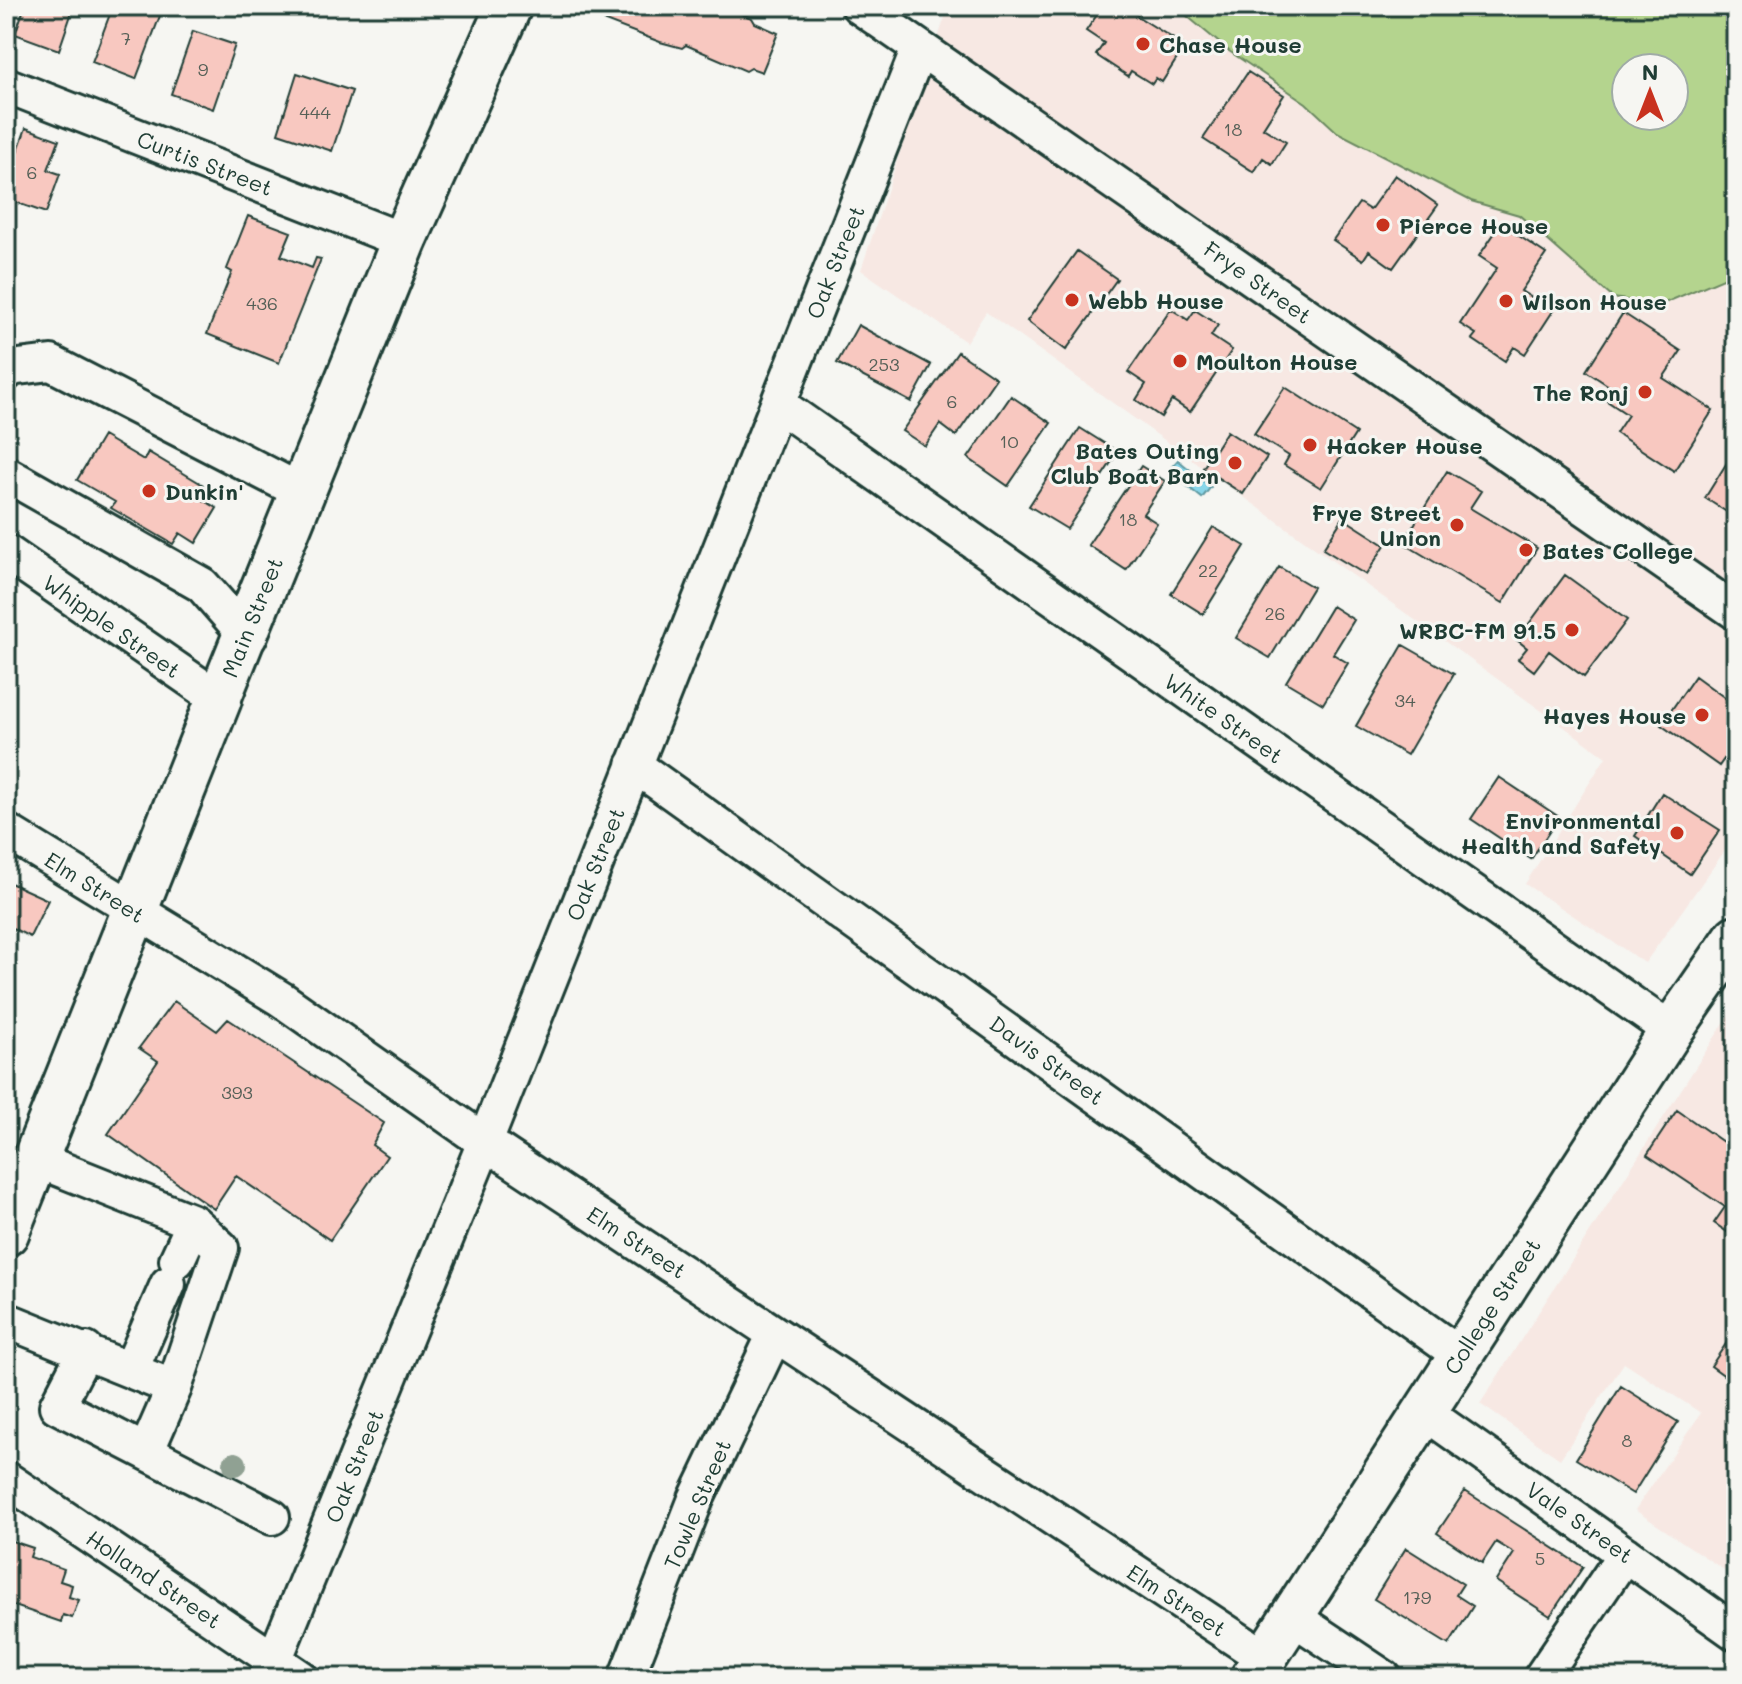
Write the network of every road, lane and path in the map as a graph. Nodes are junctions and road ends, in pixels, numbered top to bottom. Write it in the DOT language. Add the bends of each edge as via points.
graph roads {
  1 [pos="509,6"];
  2 [pos="859,6"];
  3 [pos="919,49"];
  4 [pos="6,85"];
  5 [pos="404,241"];
  6 [pos="6,373"];
  7 [pos="778,404"];
  8 [pos="6,474"];
  9 [pos="302,492"];
  10 [pos="6,552"];
  11 [pos="1736,612"];
  12 [pos="245,634"];
  13 [pos="219,699"];
  14 [pos="634,765"];
  15 [pos="6,831"];
  16 [pos="133,911"];
  17 [pos="1736,937"];
  18 [pos="1671,1031"];
  19 [pos="485,1142"];
  20 [pos="35,1159"];
  21 [pos="194,1223"];
  22 [pos="6,1233"];
  23 [pos="6,1320"];
  24 [pos="775,1334"];
  25 [pos="86,1350"];
  26 [pos="1460,1355"];
  27 [pos="131,1369"];
  28 [pos="174,1388"];
  29 [pos="1423,1411"];
  30 [pos="146,1452"];
  31 [pos="6,1479"];
  32 [pos="272,1517"];
  33 [pos="1625,1554"];
  34 [pos="1294,1618"];
  35 [pos="1736,1633"];
  36 [pos="1259,1668"];
  37 [pos="281,1672"];
  38 [pos="626,1678"];
  39 [pos="1384,1678"];
  40 [pos="1541,1678"];
  1 -- 5 [label="highway, Main Street"];
  2 -- 3 [label="street, Frye Street"];
  3 -- 7 [label="street, Oak Street"];
  3 -- 11 [label="street, Frye Street"];
  4 -- 5 [label="street, Curtis Street"];
  5 -- 9 [label="highway, Main Street"];
  6 -- 9 [label="street" via="10,368 51,363"];
  7 -- 14 [label="street, Oak Street"];
  7 -- 18 [label="street, White Street"];
  8 -- 12 [label="street" via="202,585"];
  9 -- 12 [label="highway, Main Street"];
  10 -- 13 [label="street, Whipple Street"];
  12 -- 13 [label="main road, Main Street"];
  13 -- 16 [label="highway, Main Street"];
  14 -- 19 [label="street, Oak Street"];
  14 -- 26 [label="street, Davis Street"];
  15 -- 16 [label="street, Elm Street"];
  16 -- 19 [label="street, Elm Street" via="281,999"];
  16 -- 20 [label="highway, Main Street"];
  17 -- 18 [label="main road, College Street"];
  18 -- 26 [label="main road, College Street"];
  19 -- 24 [label="street, Elm Street"];
  19 -- 37 [label="street, Oak Street"];
  20 -- 21 [label="street"];
  20 -- 22 [label="highway, Main Street"];
  21 -- 27 [label="street"];
  21 -- 28 [label="street" via="221,1248"];
  23 -- 25 [label="street"];
  24 -- 36 [label="street, Elm Street"];
  24 -- 38 [label="street, Towle Street" via="696,1499"];
  25 -- 27 [label="street"];
  25 -- 30 [label="street" via="57,1406"];
  26 -- 29 [label="main road, College Street"];
  27 -- 28 [label="street"];
  28 -- 30 [label="street"];
  29 -- 33 [label="street, Vale Street"];
  29 -- 34 [label="main road, College Street"];
  30 -- 32 [label="street"];
  31 -- 37 [label="street, Holland Street"];
  33 -- 35 [label="street, Vale Street"];
  33 -- 40 [label="street"];
  34 -- 36 [label="main road, College Street"];
  34 -- 39 [label="street"];
}
